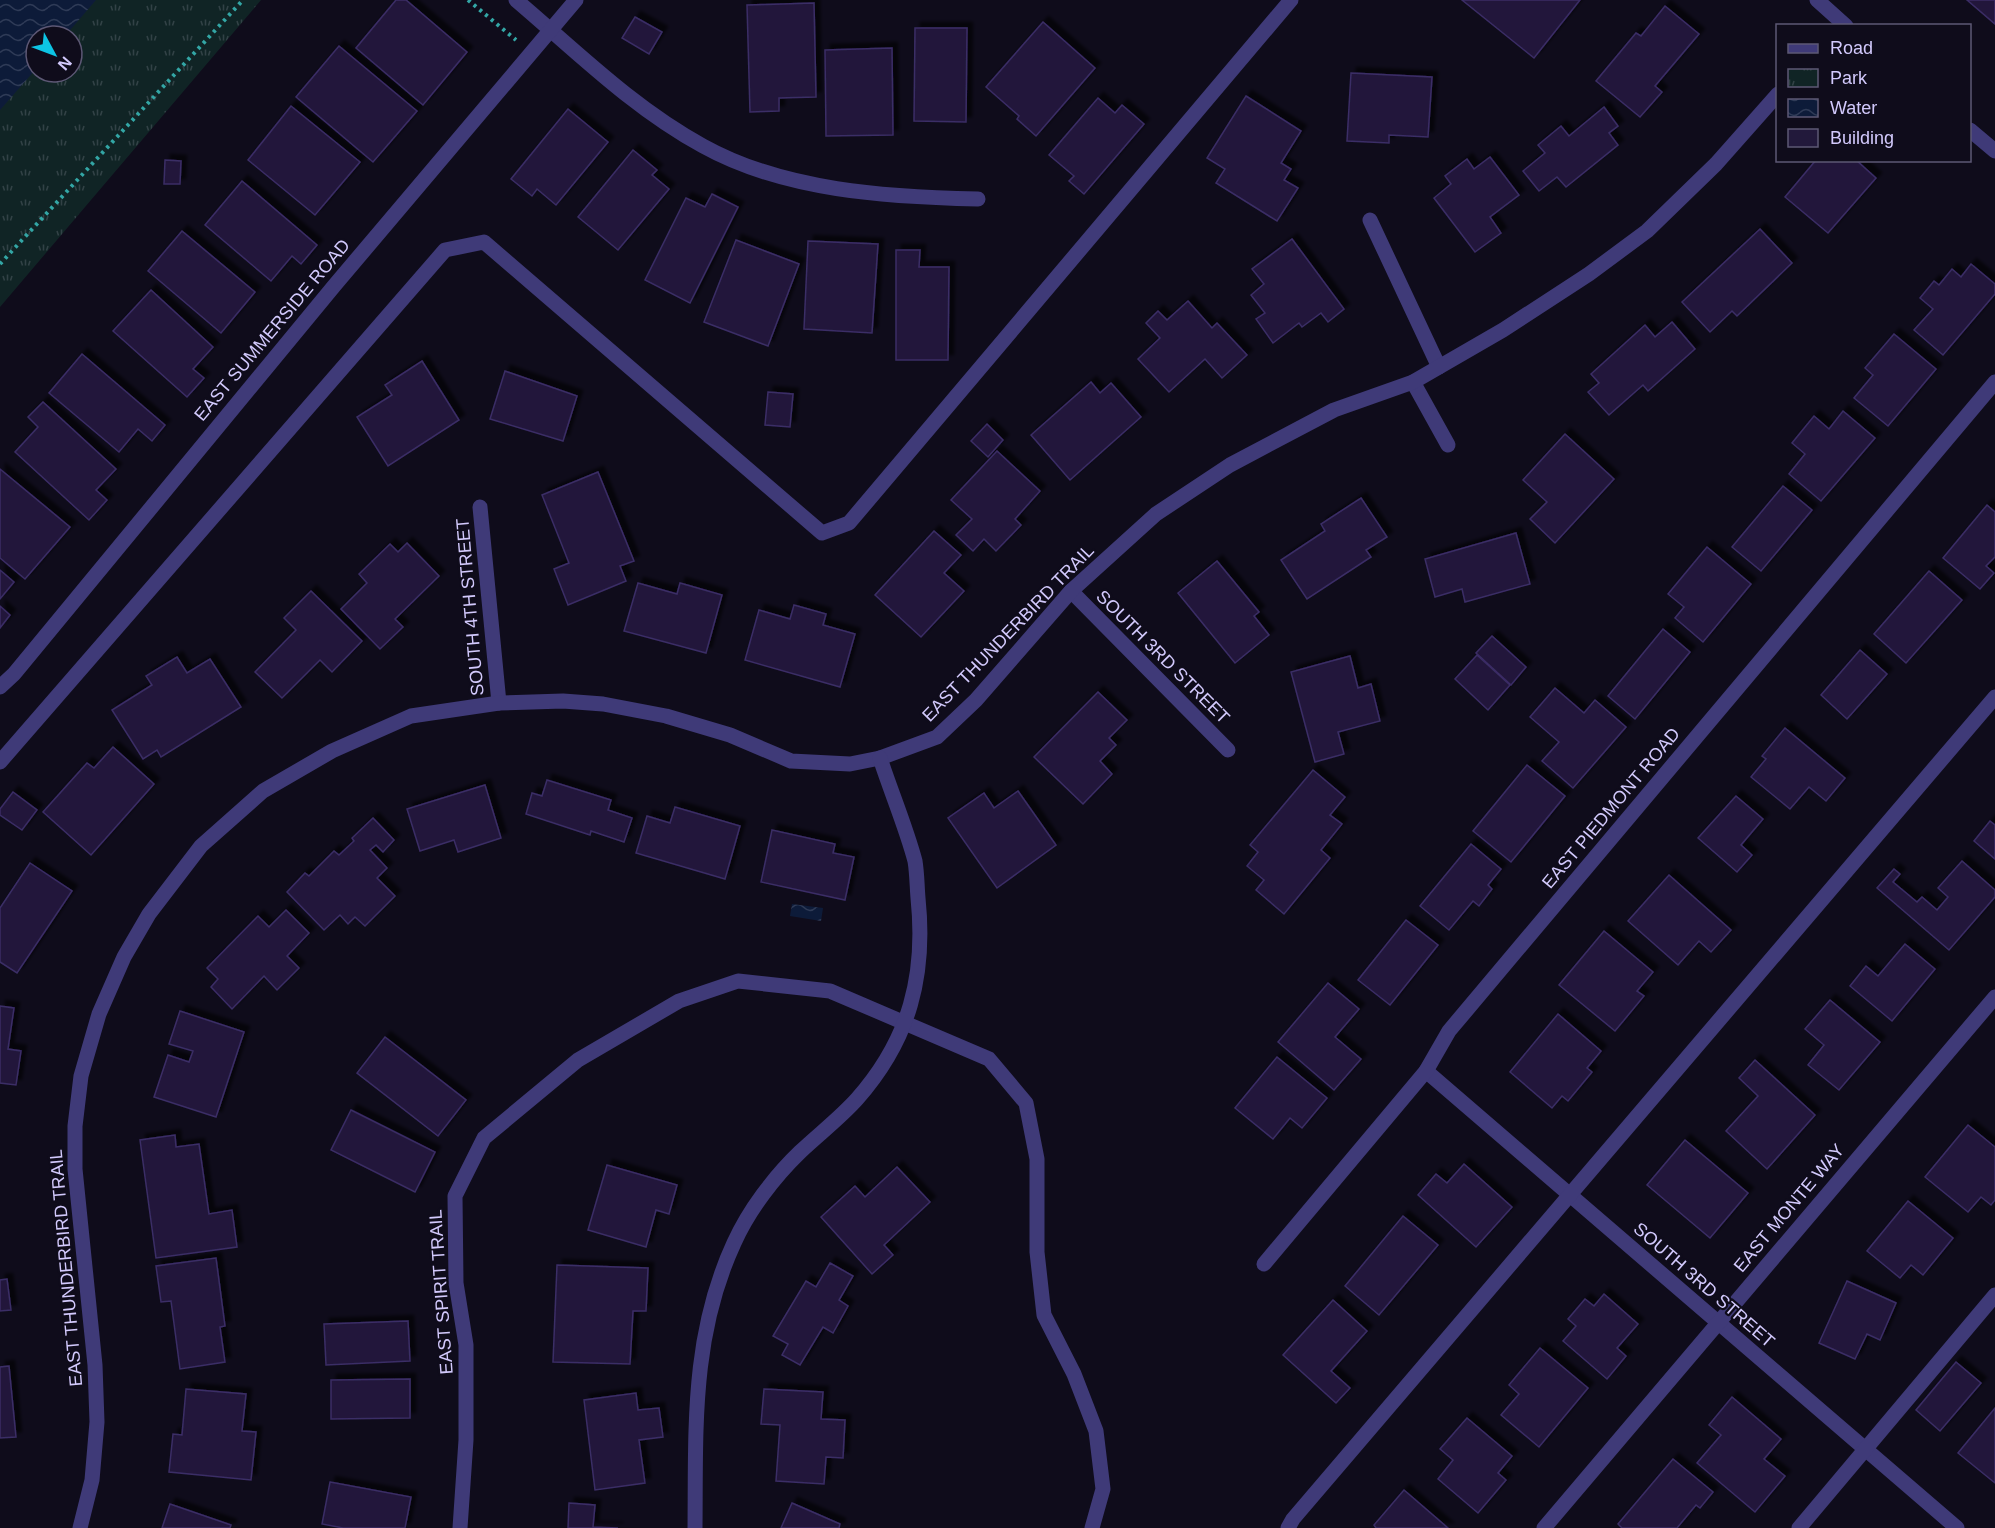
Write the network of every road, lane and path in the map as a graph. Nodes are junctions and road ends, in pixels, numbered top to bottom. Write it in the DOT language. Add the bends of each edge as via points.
graph roads {
  1 [pos="243,0"];
  2 [pos="468,0"];
  3 [pos="516,0"];
  4 [pos="576,0"];
  5 [pos="1292,0"];
  6 [pos="1816,0"];
  7 [pos="1842,24"];
  8 [pos="550,29"];
  9 [pos="530,53"];
  10 [pos="1776,96"];
  11 [pos="1971,131"];
  12 [pos="1995,151"];
  13 [pos="978,200"];
  14 [pos="1370,220"];
  15 [pos="0,264"];
  16 [pos="1439,367"];
  17 [pos="1413,382"];
  18 [pos="1995,382"];
  19 [pos="1448,445"];
  20 [pos="480,507"];
  21 [pos="1071,591"];
  22 [pos="0,687"];
  23 [pos="1995,697"];
  24 [pos="499,704"];
  25 [pos="1228,750"];
  26 [pos="880,758"];
  27 [pos="0,762"];
  28 [pos="1995,997"];
  29 [pos="903,1024"];
  30 [pos="1426,1071"];
  31 [pos="1569,1195"];
  32 [pos="1264,1264"];
  33 [pos="1995,1295"];
  34 [pos="1719,1323"];
  35 [pos="1865,1448"];
  36 [pos="80,1528"];
  37 [pos="460,1528"];
  38 [pos="695,1528"];
  39 [pos="1092,1528"];
  40 [pos="1288,1528"];
  41 [pos="1544,1528"];
  42 [pos="1799,1528"];
  43 [pos="1957,1528"];
  1 -- 15 [label="path"];
  2 -- 9 [label="path"];
  3 -- 8 [label="street"];
  4 -- 8 [label="street, EAST SUMMERSIDE ROAD"];
  5 -- 27 [label="street" via="849,523 822,533 484,242 445,250"];
  6 -- 7 [label="street"];
  8 -- 9 [label="street, EAST SUMMERSIDE ROAD"];
  8 -- 13 [label="street" via="655,116 704,147 753,167 846,189 914,198"];
  9 -- 22 [label="street, EAST SUMMERSIDE ROAD"];
  10 -- 16 [label="street, EAST THUNDERBIRD TRAIL" via="1716,164 1647,231 1589,274"];
  11 -- 12 [label="street"];
  14 -- 16 [label="street"];
  16 -- 17 [label="street, EAST THUNDERBIRD TRAIL"];
  17 -- 19 [label="street"];
  17 -- 21 [label="street, EAST THUNDERBIRD TRAIL" via="1334,410 1230,465 1156,514"];
  18 -- 30 [label="street, EAST PIEDMONT ROAD" via="1449,1031"];
  20 -- 24 [label="street, SOUTH 4TH STREET"];
  21 -- 25 [label="street, SOUTH 3RD STREET"];
  21 -- 26 [label="street, EAST THUNDERBIRD TRAIL" via="976,700 937,737"];
  23 -- 31 [label="street"];
  24 -- 26 [label="street, EAST THUNDERBIRD TRAIL" via="563,701 666,716 730,735 791,761 850,764"];
  24 -- 36 [label="street, EAST THUNDERBIRD TRAIL" via="411,716 332,751 262,790 201,846 149,914 124,957 99,1014 81,1076 75,1126 75,1169 97,1422 92,1479"];
  26 -- 29 [label="street" via="915,862 922,935 920,968"];
  28 -- 34 [label="street, EAST MONTE WAY"];
  29 -- 37 [label="street, EAST SPIRIT TRAIL" via="830,992 738,981 679,1001 579,1060 484,1138 455,1196 456,1282 466,1345 466,1440"];
  29 -- 38 [label="street" via="897,1040 857,1100 783,1169 734,1241 707,1318 698,1367"];
  29 -- 39 [label="street" via="989,1059 1026,1103 1037,1159 1037,1252 1044,1315 1074,1374 1096,1431 1103,1489"];
  30 -- 31 [label="street, SOUTH 3RD STREET"];
  30 -- 32 [label="street, EAST PIEDMONT ROAD"];
  31 -- 34 [label="street, SOUTH 3RD STREET"];
  31 -- 40 [label="street"];
  33 -- 35 [label="street"];
  34 -- 35 [label="street, SOUTH 3RD STREET"];
  34 -- 41 [label="street, EAST MONTE WAY"];
  35 -- 42 [label="street"];
  35 -- 43 [label="street, SOUTH 3RD STREET"];
}
